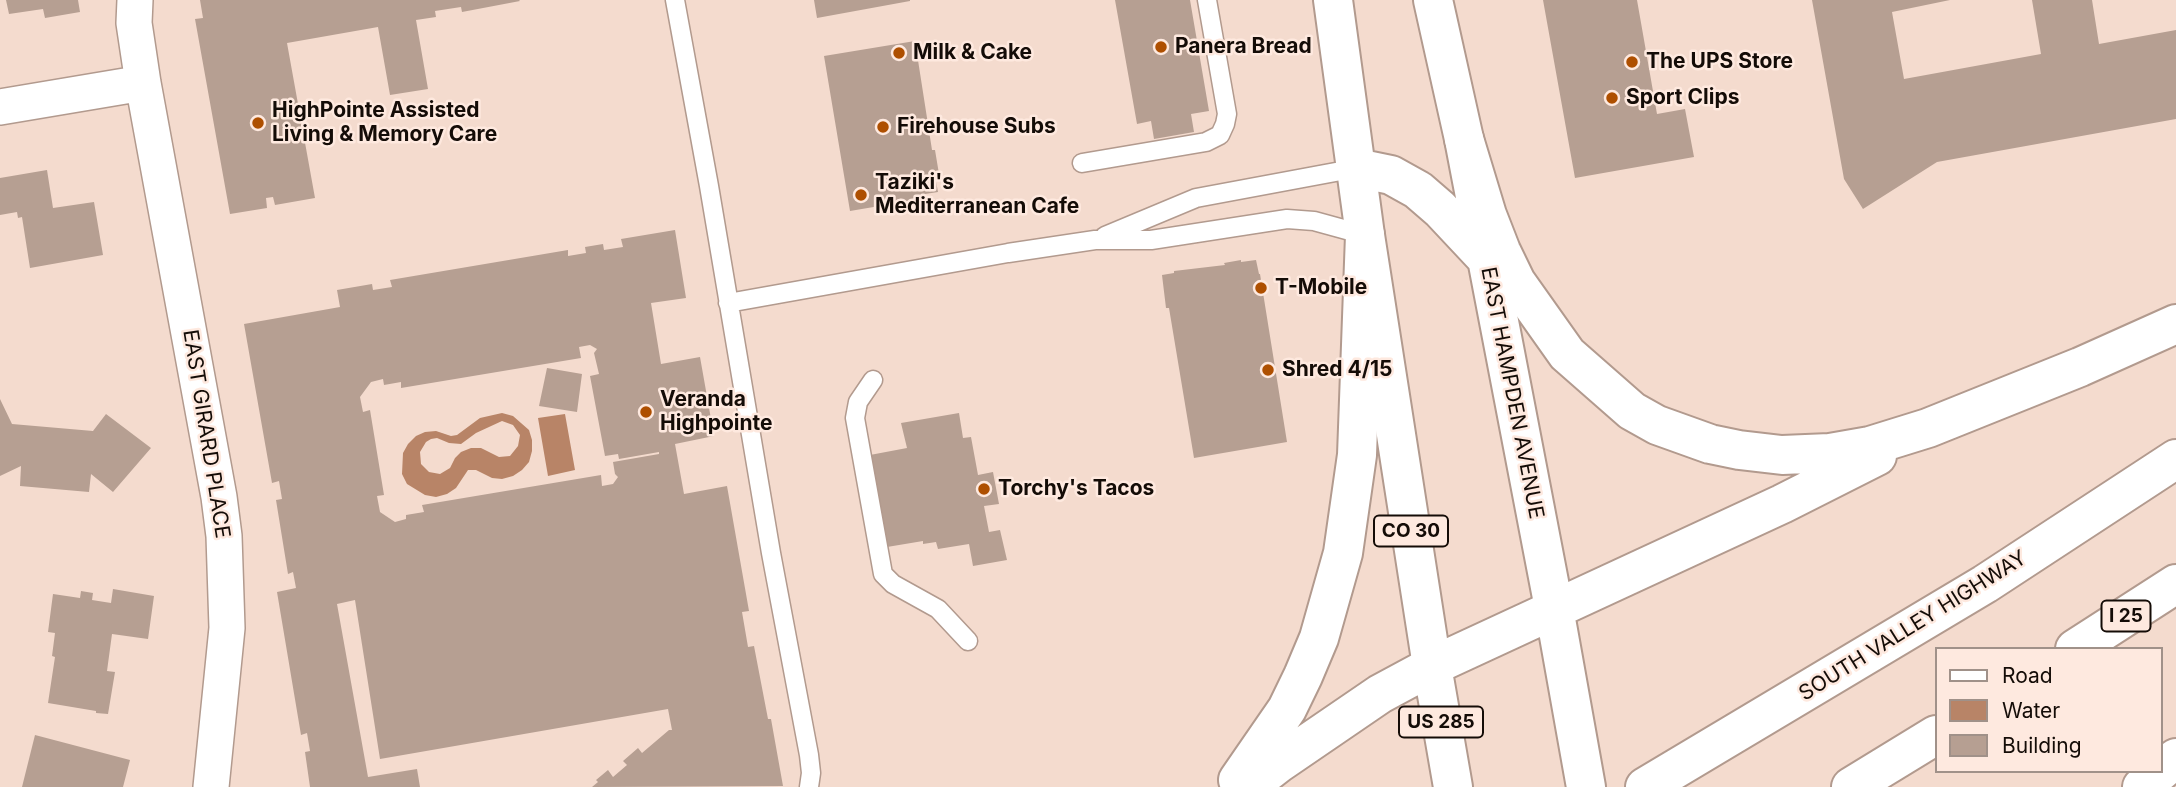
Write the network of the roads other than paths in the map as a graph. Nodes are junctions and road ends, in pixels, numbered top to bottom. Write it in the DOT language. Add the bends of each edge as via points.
graph roads {
  1 [pos="135,0"];
  2 [pos="675,0"];
  3 [pos="1207,0"];
  4 [pos="1333,0"];
  5 [pos="1433,0"];
  6 [pos="143,83"];
  7 [pos="0,107"];
  8 [pos="1464,139"];
  9 [pos="1082,163"];
  10 [pos="1357,168"];
  11 [pos="1365,235"];
  12 [pos="1095,240"];
  13 [pos="1485,257"];
  14 [pos="728,303"];
  15 [pos="2176,324"];
  16 [pos="873,380"];
  17 [pos="1928,428"];
  18 [pos="2176,459"];
  19 [pos="2176,584"];
  20 [pos="1554,608"];
  21 [pos="968,641"];
  22 [pos="2078,647"];
  23 [pos="1432,666"];
  24 [pos="1934,736"];
  25 [pos="2176,758"];
  26 [pos="2162,770"];
  27 [pos="2158,773"];
  28 [pos="1452,782"];
  29 [pos="211,787"];
  30 [pos="810,787"];
  31 [pos="1234,787"];
  32 [pos="1248,787"];
  33 [pos="1586,787"];
  34 [pos="1645,787"];
  35 [pos="1851,787"];
  36 [pos="2141,787"];
  1 -- 6 [label="street, EAST GIRARD PLACE"];
  2 -- 14 [label="lane"];
  3 -- 9 [label="lane" via="1227,114 1220,135 1206,142"];
  4 -- 10 [label="main road, CO 30"];
  5 -- 8 [label="main road, EAST HAMPDEN AVENUE"];
  6 -- 7 [label="street"];
  6 -- 29 [label="street, EAST GIRARD PLACE" via="224,536 228,628"];
  8 -- 13 [label="main road, EAST HAMPDEN AVENUE"];
  8 -- 17 [label="main road" via="1487,215 1516,282 1567,354 1632,411 1710,444 1782,455 1870,446"];
  10 -- 11 [label="main road, CO 30"];
  10 -- 12 [label="lane" via="1196,198"];
  10 -- 13 [label="main road" via="1391,175 1418,190"];
  11 -- 12 [label="lane" via="1287,219 1151,240"];
  11 -- 23 [label="main road, CO 30"];
  11 -- 31 [label="main road" via="1357,455 1343,553 1320,638 1303,676 1287,709"];
  12 -- 14 [label="lane"];
  13 -- 20 [label="main road, EAST HAMPDEN AVENUE"];
  14 -- 30 [label="lane" via="809,755"];
  15 -- 17 [label="main road"];
  16 -- 21 [label="lane" via="858,402 855,418 883,574 938,609"];
  17 -- 20 [label="main road" via="1807,492"];
  18 -- 34 [label="main road, SOUTH VALLEY HIGHWAY" via="1974,590"];
  19 -- 22 [label="main road, I 25"];
  20 -- 23 [label="main road"];
  20 -- 33 [label="main road, EAST HAMPDEN AVENUE"];
  23 -- 28 [label="main road, US 285"];
  23 -- 32 [label="main road" via="1380,694"];
  24 -- 35 [label="main road"];
  25 -- 26 [label="main road"];
  27 -- 36 [label="main road"];
}
